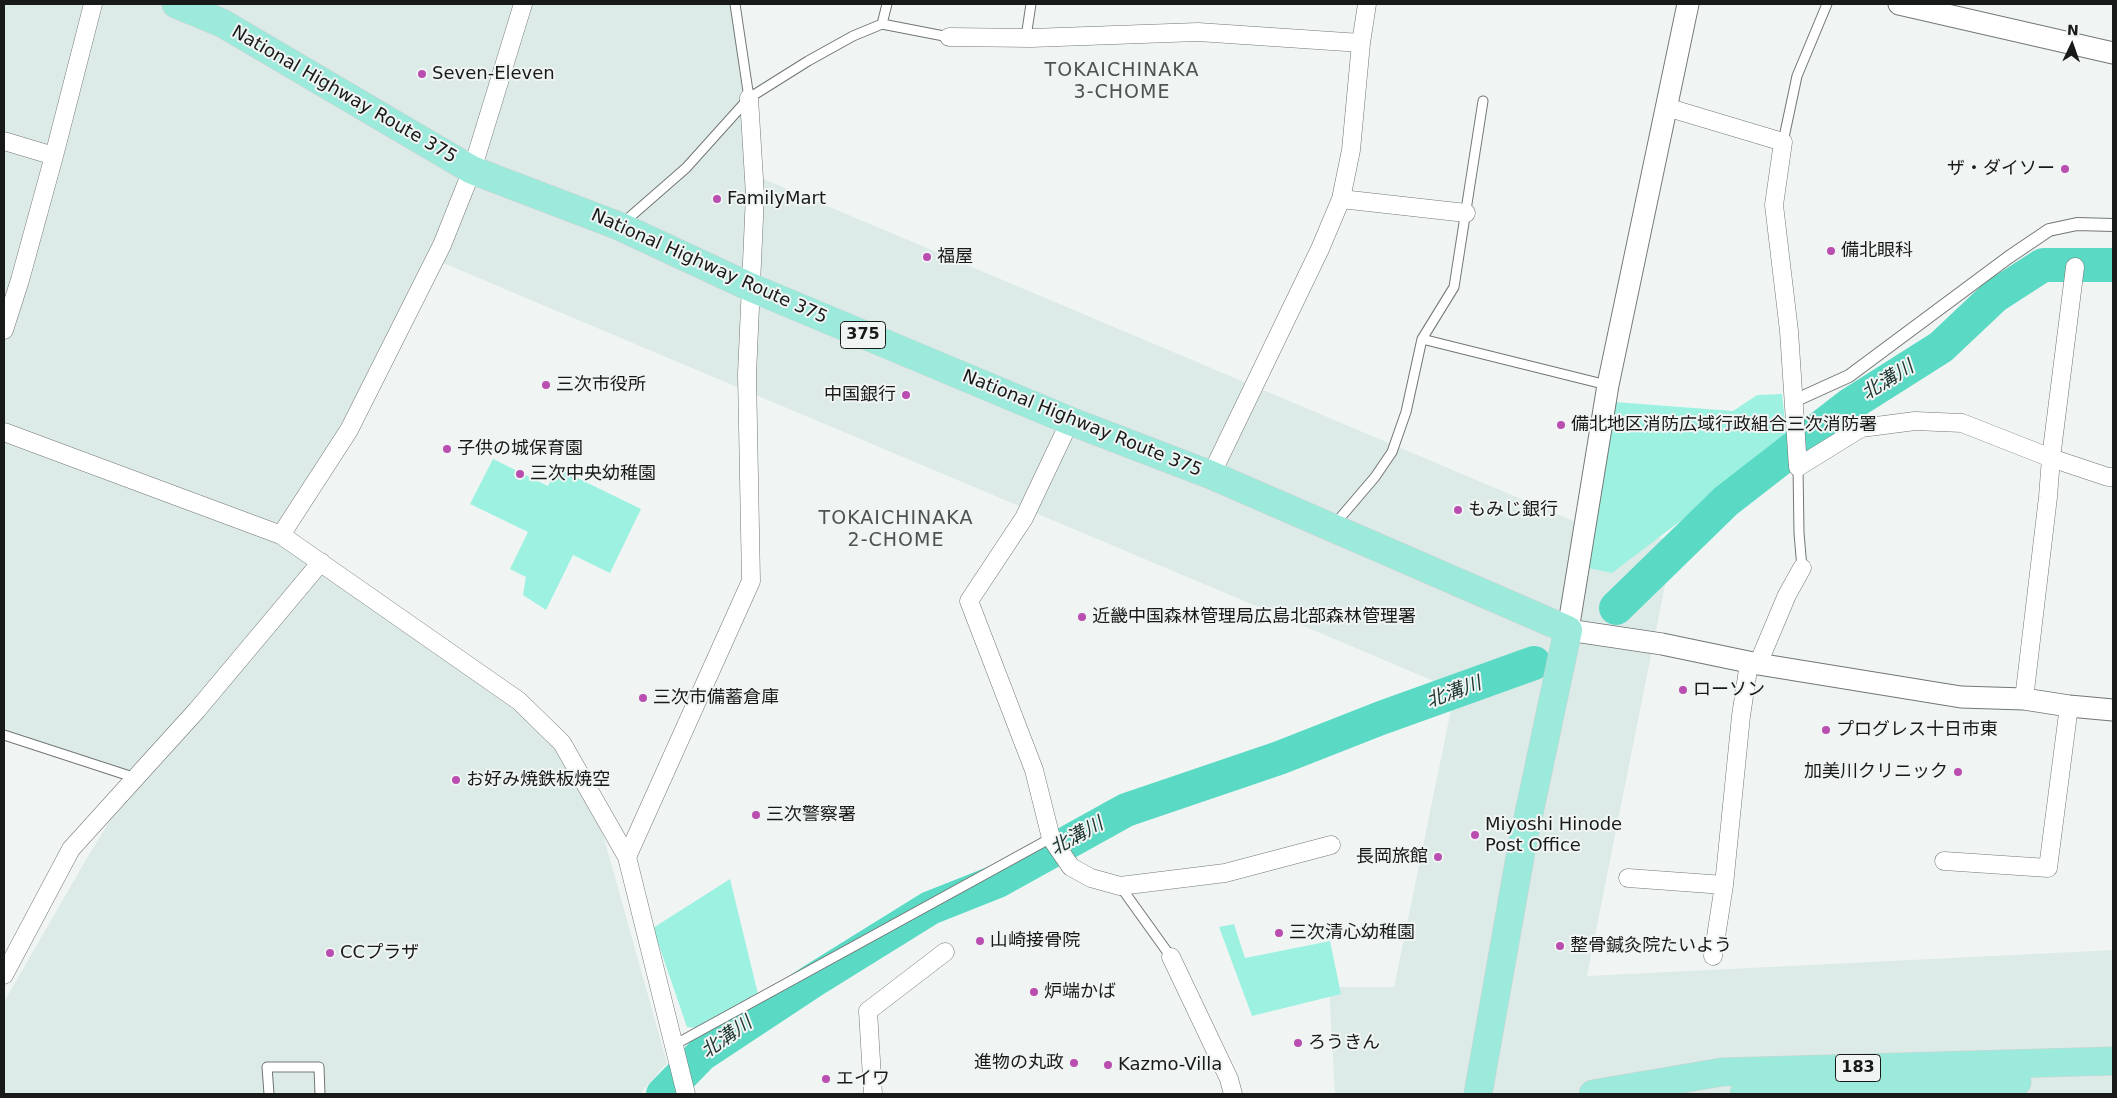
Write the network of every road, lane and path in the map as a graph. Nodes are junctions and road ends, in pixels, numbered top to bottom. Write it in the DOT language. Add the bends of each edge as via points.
graph roads {
  1 [pos="94,4"];
  2 [pos="176,4"];
  3 [pos="523,4"];
  4 [pos="735,4"];
  5 [pos="888,4"];
  6 [pos="1031,4"];
  7 [pos="1367,4"];
  8 [pos="1688,4"];
  9 [pos="1827,4"];
  10 [pos="1899,4"];
  11 [pos="882,24"];
  12 [pos="949,37"];
  13 [pos="1026,37"];
  14 [pos="1361,43"];
  15 [pos="2113,53"];
  16 [pos="749,98"];
  17 [pos="1483,101"];
  18 [pos="1666,107"];
  19 [pos="4,141"];
  20 [pos="1784,142"];
  21 [pos="54,156"];
  22 [pos="472,170"];
  23 [pos="1341,199"];
  24 [pos="1466,213"];
  25 [pos="2113,225"];
  26 [pos="619,226"];
  27 [pos="2075,267"];
  28 [pos="750,287"];
  29 [pos="4,330"];
  30 [pos="1422,338"];
  31 [pos="1608,385"];
  32 [pos="1794,401"];
  33 [pos="1070,421"];
  34 [pos="4,432"];
  35 [pos="2051,458"];
  36 [pos="1798,467"];
  37 [pos="1212,476"];
  38 [pos="2113,477"];
  39 [pos="1332,526"];
  40 [pos="281,535"];
  41 [pos="321,562"];
  42 [pos="1802,568"];
  43 [pos="1568,630"];
  44 [pos="1754,664"];
  45 [pos="2024,699"];
  46 [pos="2069,706"];
  47 [pos="2113,710"];
  48 [pos="4,735"];
  49 [pos="136,778"];
  50 [pos="1330,845"];
  51 [pos="1057,846"];
  52 [pos="627,857"];
  53 [pos="1944,862"];
  54 [pos="1628,878"];
  55 [pos="1724,885"];
  56 [pos="1120,886"];
  57 [pos="945,952"];
  58 [pos="1713,956"];
  59 [pos="1171,957"];
  60 [pos="4,975"];
  61 [pos="676,1051"];
  62 [pos="2113,1060"];
  63 [pos="2113,1078"];
  64 [pos="685,1088"];
  65 [pos="269,1094"];
  66 [pos="320,1094"];
  67 [pos="873,1094"];
  68 [pos="1233,1094"];
  69 [pos="1478,1094"];
  70 [pos="1606,1094"];
  71 [pos="1744,1094"];
  1 -- 21 [label="street"];
  2 -- 22 [label="highway, National Highway Route 375 / 375" via="222,23"];
  3 -- 22 [label="street"];
  4 -- 16 [label="lane"];
  5 -- 11 [label="lane"];
  6 -- 13 [label="lane"];
  7 -- 14 [label="street"];
  8 -- 18 [label="street"];
  9 -- 20 [label="lane" via="1797,76"];
  10 -- 15 [label="street"];
  11 -- 12 [label="lane"];
  11 -- 16 [label="lane" via="808,61"];
  12 -- 13 [label="street"];
  13 -- 14 [label="street" via="1198,32"];
  14 -- 23 [label="street" via="1351,150"];
  16 -- 26 [label="lane" via="686,168"];
  16 -- 28 [label="street" via="756,195"];
  17 -- 24 [label="lane"];
  18 -- 20 [label="street"];
  18 -- 31 [label="street"];
  19 -- 21 [label="street"];
  20 -- 32 [label="street" via="1774,205"];
  21 -- 29 [label="street"];
  22 -- 26 [label="highway, National Highway Route 375 / 375"];
  22 -- 40 [label="street" via="442,245 349,430"];
  23 -- 24 [label="street"];
  23 -- 37 [label="street"];
  24 -- 30 [label="lane" via="1454,287"];
  25 -- 32 [label="street" via="2077,224 2050,230 1849,376"];
  26 -- 28 [label="highway, National Highway Route 375 / 375"];
  27 -- 35 [label="street"];
  28 -- 33 [label="highway, National Highway Route 375 / 375"];
  28 -- 52 [label="street" via="747,374 751,581"];
  30 -- 31 [label="lane"];
  30 -- 39 [label="lane" via="1406,412 1392,452 1375,477"];
  31 -- 43 [label="street"];
  32 -- 36 [label="street"];
  33 -- 37 [label="highway, National Highway Route 375 / 375"];
  33 -- 51 [label="street" via="1024,518 969,601 1034,770"];
  34 -- 40 [label="street"];
  35 -- 36 [label="street" via="1962,423 1914,421 1861,428"];
  35 -- 38 [label="street"];
  35 -- 45 [label="street"];
  36 -- 42 [label="lane"];
  37 -- 39 [label="highway, National Highway Route 375 / 375"];
  39 -- 43 [label="highway, National Highway Route 375 / 375"];
  40 -- 41 [label="street"];
  41 -- 49 [label="street"];
  41 -- 52 [label="street" via="519,701 562,743"];
  42 -- 44 [label="street"];
  43 -- 44 [label="street" via="1662,644"];
  43 -- 69 [label="highway" via="1522,846"];
  44 -- 45 [label="street" via="1961,697"];
  44 -- 55 [label="street" via="1741,716"];
  45 -- 46 [label="street"];
  46 -- 47 [label="street"];
  46 -- 53 [label="street" via="2048,868"];
  48 -- 49 [label="lane"];
  49 -- 60 [label="street" via="71,849"];
  50 -- 56 [label="street" via="1225,873"];
  51 -- 56 [label="street" via="1071,867 1091,878"];
  51 -- 61 [label="lane"];
  52 -- 61 [label="street"];
  54 -- 55 [label="street"];
  55 -- 58 [label="street"];
  56 -- 59 [label="lane"];
  57 -- 67 [label="street" via="868,1011"];
  59 -- 68 [label="street" via="1229,1079"];
  61 -- 64 [label="street"];
  62 -- 70 [label="highway, 183" via="1722,1072"];
  63 -- 71 [label="highway, 183"];
  65 -- 66 [label="lane" via="267,1067 319,1067"];
}
